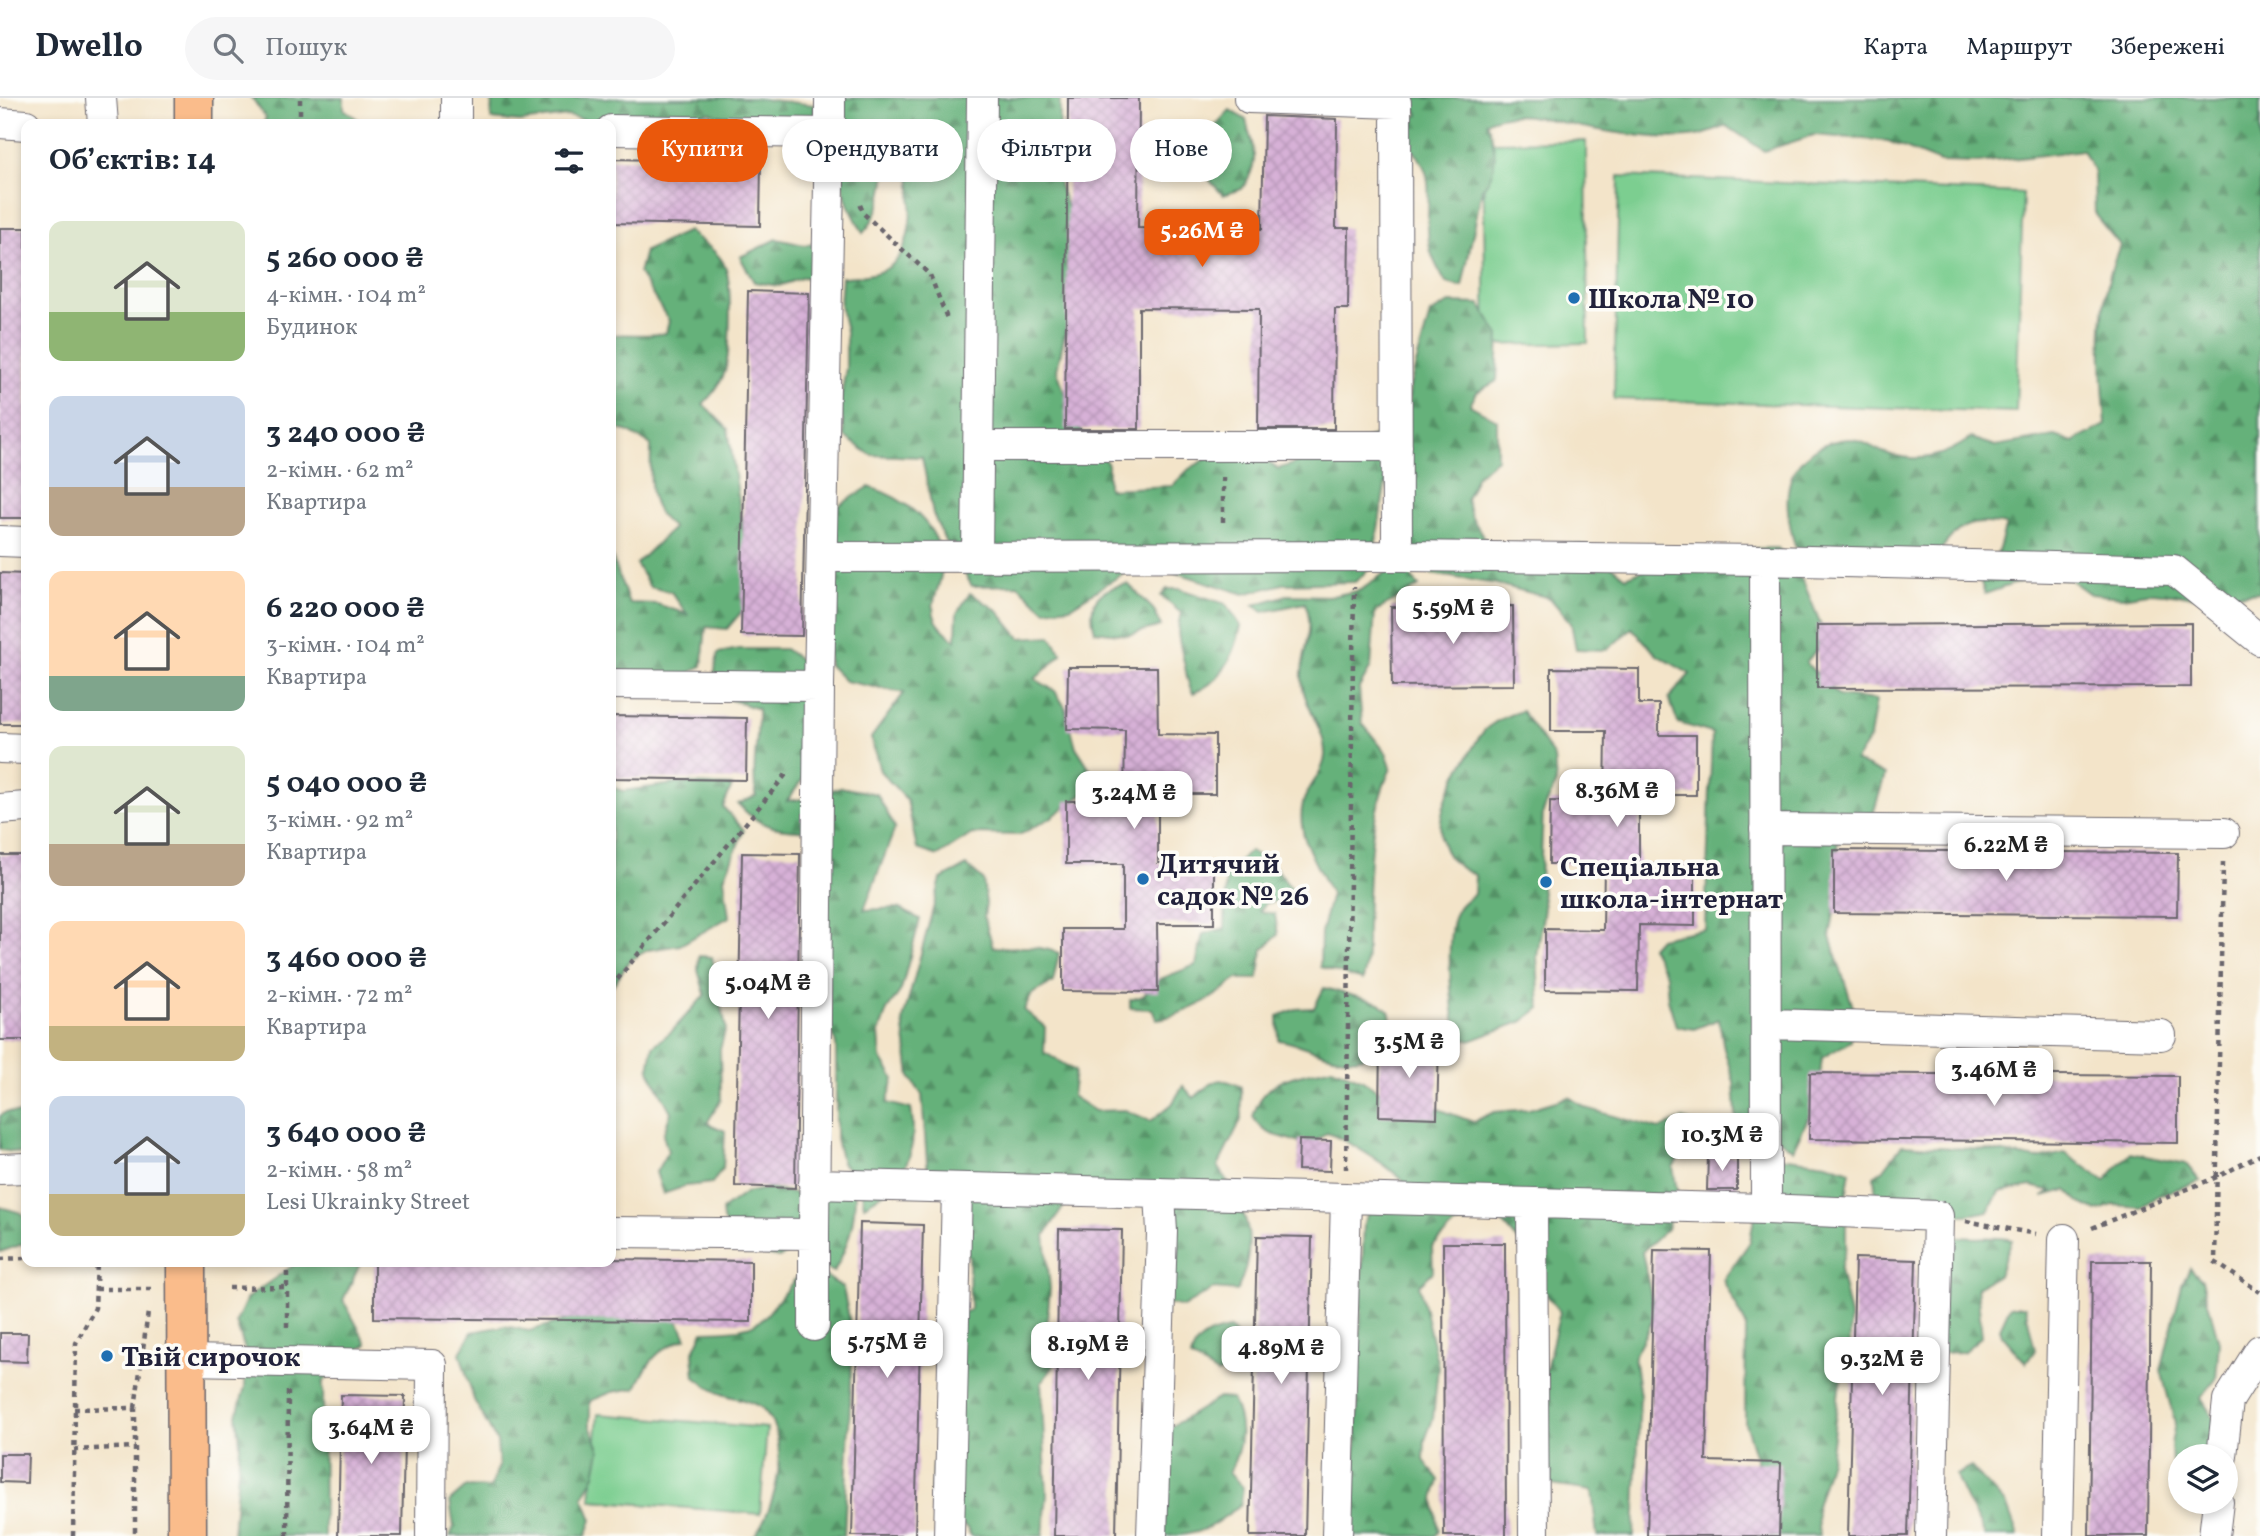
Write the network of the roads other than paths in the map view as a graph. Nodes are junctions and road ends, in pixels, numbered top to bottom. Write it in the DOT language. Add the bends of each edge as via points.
graph roads {
  1 [pos="101,98"];
  2 [pos="194,98"];
  3 [pos="456,98"];
  4 [pos="830,98"];
  5 [pos="982,98"];
  6 [pos="1249,98"];
  7 [pos="103,119"];
  8 [pos="194,119"];
  9 [pos="456,119"];
  10 [pos="830,119"];
  11 [pos="0,123"];
  12 [pos="21,125"];
  13 [pos="616,130"];
  14 [pos="782,132"];
  15 [pos="829,182"];
  16 [pos="979,446"];
  17 [pos="1397,446"];
  18 [pos="0,541"];
  19 [pos="21,542"];
  20 [pos="1397,556"];
  21 [pos="822,557"];
  22 [pos="978,557"];
  23 [pos="1765,560"];
  24 [pos="2260,640"];
  25 [pos="616,684"];
  26 [pos="819,686"];
  27 [pos="0,748"];
  28 [pos="21,749"];
  29 [pos="21,807"];
  30 [pos="0,809"];
  31 [pos="1765,829"];
  32 [pos="2224,833"];
  33 [pos="1766,1024"];
  34 [pos="2161,1035"];
  35 [pos="21,1168"];
  36 [pos="0,1169"];
  37 [pos="814,1184"];
  38 [pos="957,1188"];
  39 [pos="1160,1193"];
  40 [pos="1346,1198"];
  41 [pos="1532,1203"];
  42 [pos="1766,1209"];
  43 [pos="616,1232"];
  44 [pos="814,1234"];
  45 [pos="2064,1239"];
  46 [pos="186,1267"];
  47 [pos="814,1326"];
  48 [pos="2260,1350"];
  49 [pos="187,1360"];
  50 [pos="2223,1444"];
  51 [pos="2217,1514"];
  52 [pos="187,1536"];
  53 [pos="431,1536"];
  54 [pos="949,1536"];
  55 [pos="1152,1536"];
  56 [pos="1337,1536"];
  57 [pos="1534,1536"];
  58 [pos="1931,1536"];
  59 [pos="2058,1536"];
  60 [pos="2214,1536"];
  1 -- 7 [label="street"];
  2 -- 8 [label="main road"];
  3 -- 9 [label="street"];
  4 -- 10 [label="street"];
  5 -- 16 [label="street"];
  6 -- 17 [label="street" via="1396,103"];
  11 -- 12 [label="street"];
  13 -- 14 [label="street"];
  15 -- 21 [label="street"];
  16 -- 17 [label="street"];
  16 -- 22 [label="street"];
  17 -- 20 [label="street"];
  18 -- 19 [label="street"];
  20 -- 22 [label="street"];
  20 -- 23 [label="street"];
  21 -- 22 [label="street"];
  21 -- 26 [label="street"];
  23 -- 24 [label="street" via="2174,570"];
  23 -- 31 [label="street"];
  25 -- 26 [label="street"];
  26 -- 37 [label="street"];
  27 -- 28 [label="street"];
  29 -- 30 [label="street"];
  31 -- 32 [label="street"];
  31 -- 33 [label="street"];
  33 -- 34 [label="street"];
  33 -- 42 [label="street"];
  35 -- 36 [label="street"];
  37 -- 38 [label="street"];
  37 -- 44 [label="street"];
  38 -- 39 [label="street"];
  38 -- 54 [label="street"];
  39 -- 40 [label="street"];
  39 -- 55 [label="street"];
  40 -- 41 [label="street"];
  40 -- 56 [label="street"];
  41 -- 42 [label="street"];
  41 -- 57 [label="street"];
  42 -- 58 [label="street" via="1938,1216"];
  43 -- 44 [label="street"];
  44 -- 47 [label="street"];
  45 -- 59 [label="street"];
  46 -- 49 [label="main road"];
  48 -- 50 [label="street" via="2228,1401"];
  49 -- 52 [label="main road"];
  49 -- 53 [label="street" via="432,1365"];
  51 -- 60 [label="street"];
}
